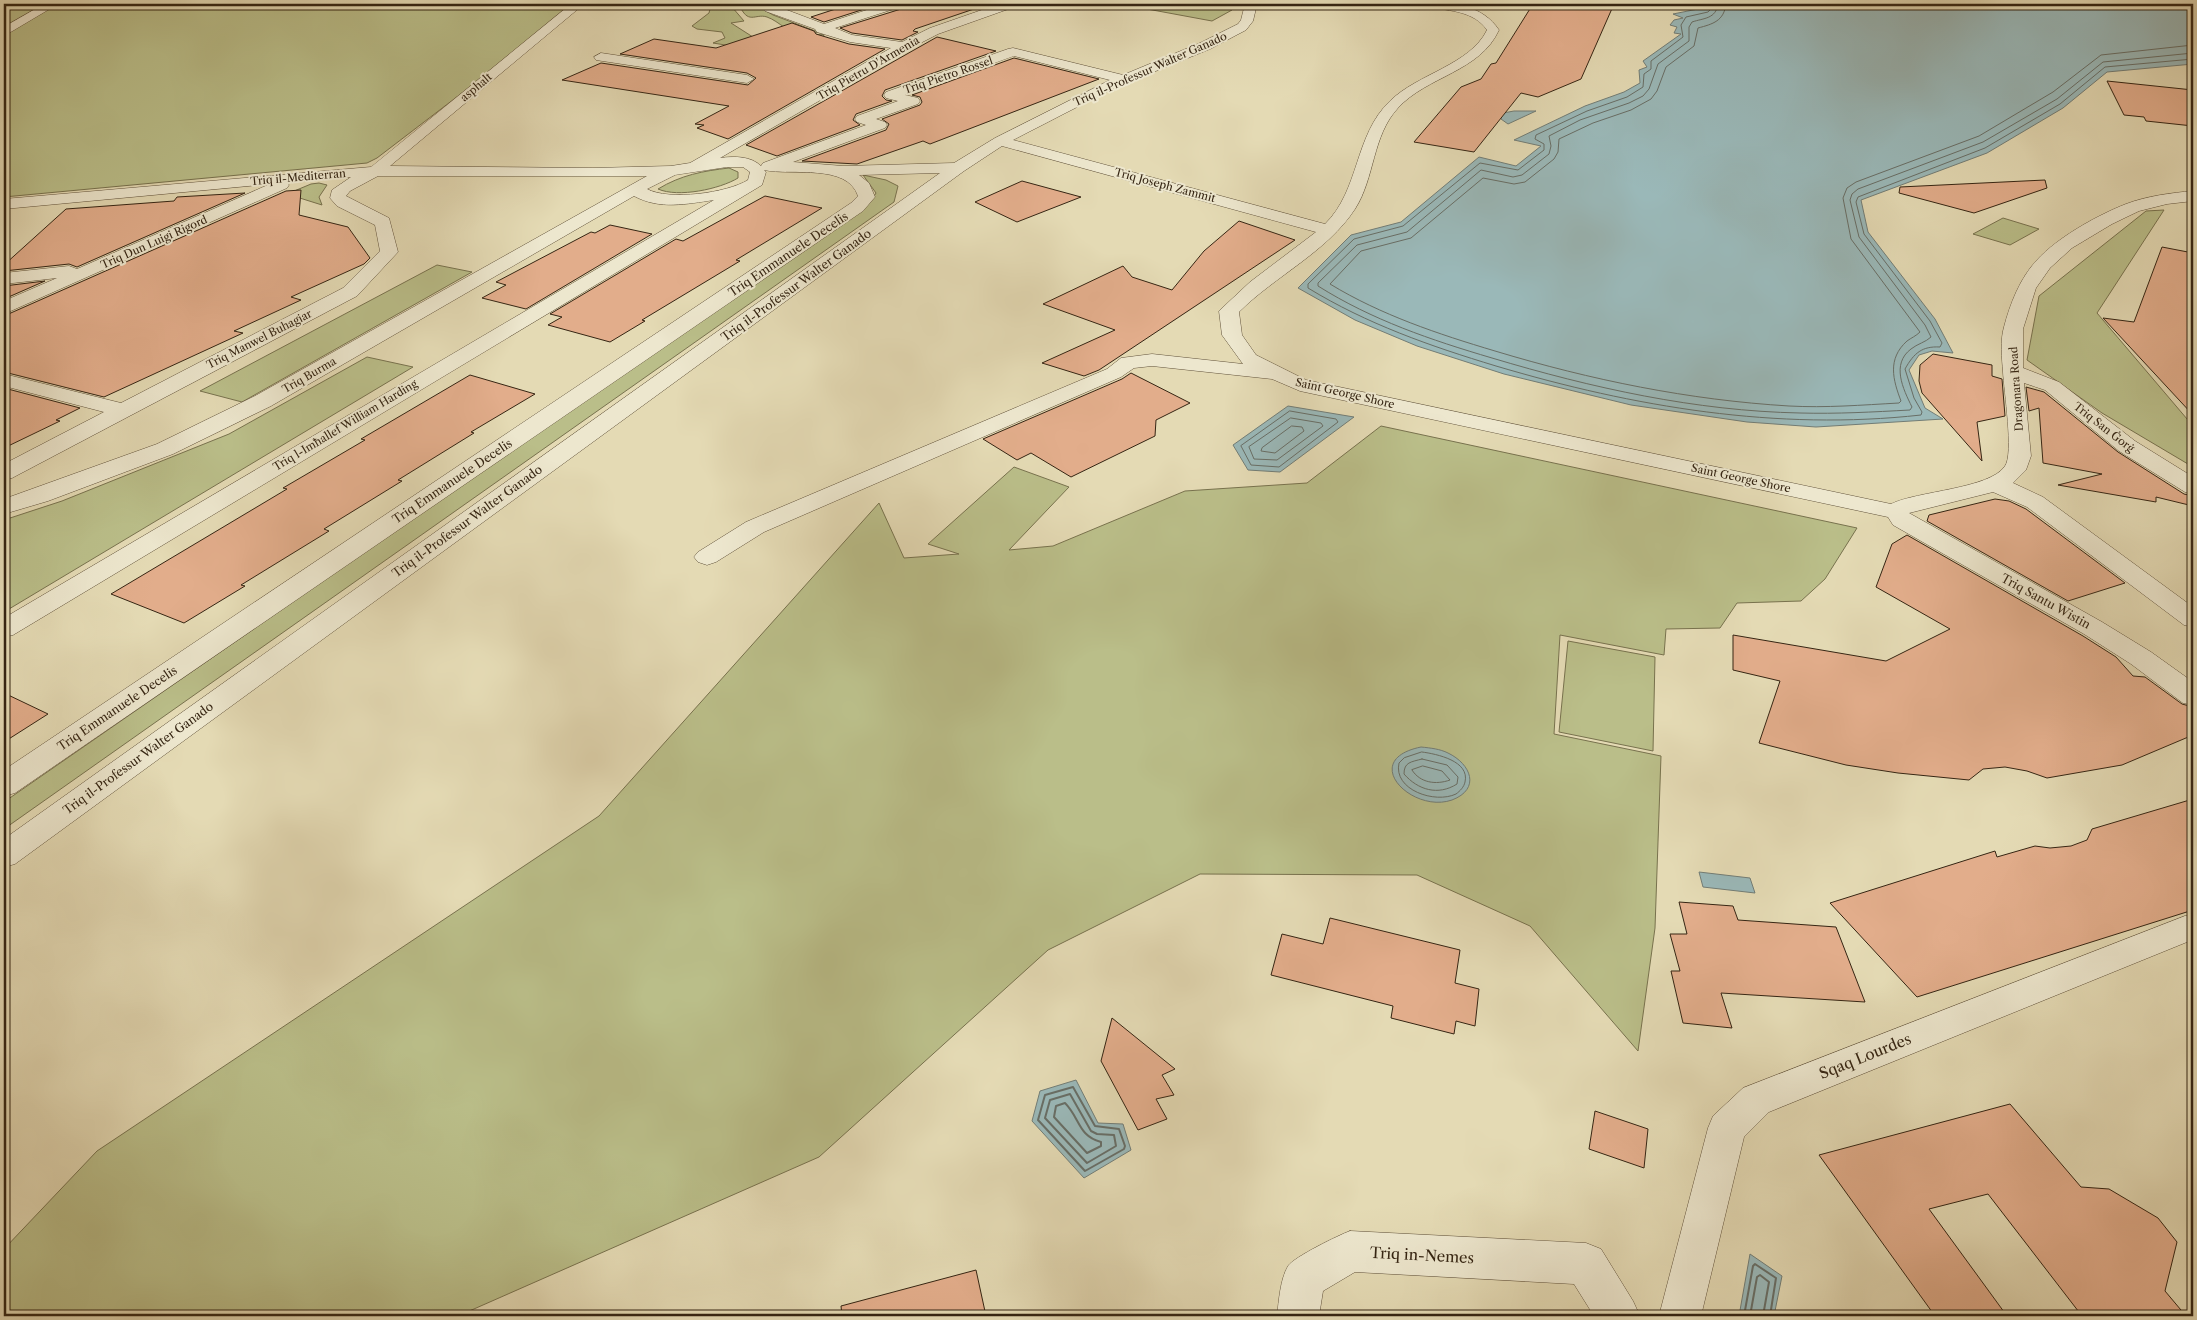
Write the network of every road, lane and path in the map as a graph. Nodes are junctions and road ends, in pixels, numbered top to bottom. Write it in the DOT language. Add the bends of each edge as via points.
graph roads {
  1 [pos="52,4"];
  2 [pos="578,4"];
  3 [pos="764,4"];
  4 [pos="896,4"];
  5 [pos="1010,4"];
  6 [pos="1252,4"];
  7 [pos="1434,4"];
  8 [pos="821,29"];
  9 [pos="4,32"];
  10 [pos="904,46"];
  11 [pos="602,57"];
  12 [pos="747,79"];
  13 [pos="1124,79"];
  14 [pos="1000,141"];
  15 [pos="732,146"];
  16 [pos="696,166"];
  17 [pos="756,168"];
  18 [pos="958,168"];
  19 [pos="852,170"];
  20 [pos="375,171"];
  21 [pos="671,171"];
  22 [pos="593,173"];
  23 [pos="303,176"];
  24 [pos="930,188"];
  25 [pos="634,189"];
  26 [pos="740,191"];
  27 [pos="2193,196"];
  28 [pos="651,198"];
  29 [pos="675,201"];
  30 [pos="4,204"];
  31 [pos="599,210"];
  32 [pos="687,221"];
  33 [pos="1329,230"];
  34 [pos="95,268"];
  35 [pos="4,278"];
  36 [pos="4,308"];
  37 [pos="2013,371"];
  38 [pos="1278,374"];
  39 [pos="4,380"];
  40 [pos="122,410"];
  41 [pos="4,472"];
  42 [pos="1995,484"];
  43 [pos="2193,487"];
  44 [pos="4,507"];
  45 [pos="1896,512"];
  46 [pos="707,557"];
  47 [pos="2193,619"];
  48 [pos="4,629"];
  49 [pos="2193,696"];
  50 [pos="4,785"];
  51 [pos="4,855"];
  52 [pos="2193,929"];
  53 [pos="1298,1316"];
  54 [pos="1618,1316"];
  55 [pos="1680,1316"];
  1 -- 9 [label="street"];
  2 -- 20 [label="street, asphalt"];
  3 -- 8 [label="street"];
  4 -- 8 [label="street"];
  5 -- 10 [label="street, Triq Pietru D'Armenia" via="934,31"];
  6 -- 13 [label="street, Triq il-Professur Walter Ganado" via="1242,27"];
  7 -- 33 [label="street, Saint George Shore" via="1478,15 1489,21 1493,30 1486,43 1462,61 1394,104 1370,143 1361,179 1348,206"];
  8 -- 10 [label="street" via="850,38"];
  10 -- 15 [label="street, Triq Pietru D'Armenia"];
  11 -- 12 [label="street"];
  13 -- 14 [label="street, Triq il-Professur Walter Ganado"];
  13 -- 17 [label="street, Triq Pietro Rossel" via="1013,52 892,95 913,101 862,119 880,125"];
  14 -- 18 [label="street, Triq il-Professur Walter Ganado"];
  14 -- 33 [label="street, Triq Joseph Zammit"];
  15 -- 16 [label="street, Triq Pietru D'Armenia"];
  15 -- 17 [label="street" via="736,158"];
  16 -- 17 [label="street" via="712,163"];
  16 -- 21 [label="street"];
  17 -- 19 [label="street"];
  17 -- 26 [label="street, Triq l-Imħallef William Harding" via="756,182"];
  18 -- 19 [label="street"];
  18 -- 24 [label="street, Triq il-Professur Walter Ganado"];
  19 -- 24 [label="street"];
  19 -- 50 [label="street, Triq Emmanuele Decelis" via="867,197 857,207"];
  20 -- 22 [label="street, Triq il-Mediterran"];
  20 -- 23 [label="street, Triq il-Mediterran"];
  20 -- 40 [label="street, Triq Manwel Buhagiar" via="338,193 343,202 383,222 389,252 350,292"];
  21 -- 22 [label="street, Triq il-Mediterran"];
  21 -- 25 [label="street, Triq Burma"];
  22 -- 25 [label="street, Triq il-Mediterran"];
  23 -- 30 [label="street, Triq il-Mediterran"];
  23 -- 34 [label="street, Triq Dun Luigi Rigord"];
  24 -- 51 [label="street, Triq il-Professur Walter Ganado"];
  25 -- 28 [label="street, Triq il-Mediterran"];
  25 -- 31 [label="street, Triq Burma"];
  26 -- 29 [label="street"];
  26 -- 32 [label="street, Triq l-Imħallef William Harding"];
  27 -- 37 [label="street, Dragonara Road" via="2133,207 2066,244 2043,264 2027,288 2013,329"];
  28 -- 29 [label="street"];
  28 -- 31 [label="street, Triq Burma"];
  29 -- 32 [label="street"];
  31 -- 44 [label="street, Triq Burma" via="263,401 165,449"];
  32 -- 48 [label="street, Triq l-Imħallef William Harding"];
  33 -- 38 [label="street, Saint George Shore" via="1248,292 1229,312 1232,335 1238,346 1249,359"];
  34 -- 35 [label="street"];
  34 -- 36 [label="street, Triq Dun Luigi Rigord"];
  37 -- 42 [label="street, Dragonara Road" via="2019,462 2014,471"];
  37 -- 43 [label="street, Triq San Ġorġ" via="2052,386 2128,446"];
  38 -- 45 [label="street, Saint George Shore" via="1300,385"];
  38 -- 46 [label="street" via="1152,360 1128,362 1114,372 756,526"];
  39 -- 40 [label="street"];
  40 -- 41 [label="street, Triq Manwel Buhagiar"];
  42 -- 45 [label="street, Dragonara Road" via="1918,503"];
  42 -- 47 [label="street" via="2035,502"];
  45 -- 49 [label="street, Triq Santu Wistin" via="1914,528 2093,628"];
  52 -- 55 [label="street, Sqaq Lourdes" via="2185,929 1756,1100 1727,1128"];
  53 -- 54 [label="street, Triq in-Nemes" via="1304,1279 1350,1251 1586,1264"];
}
